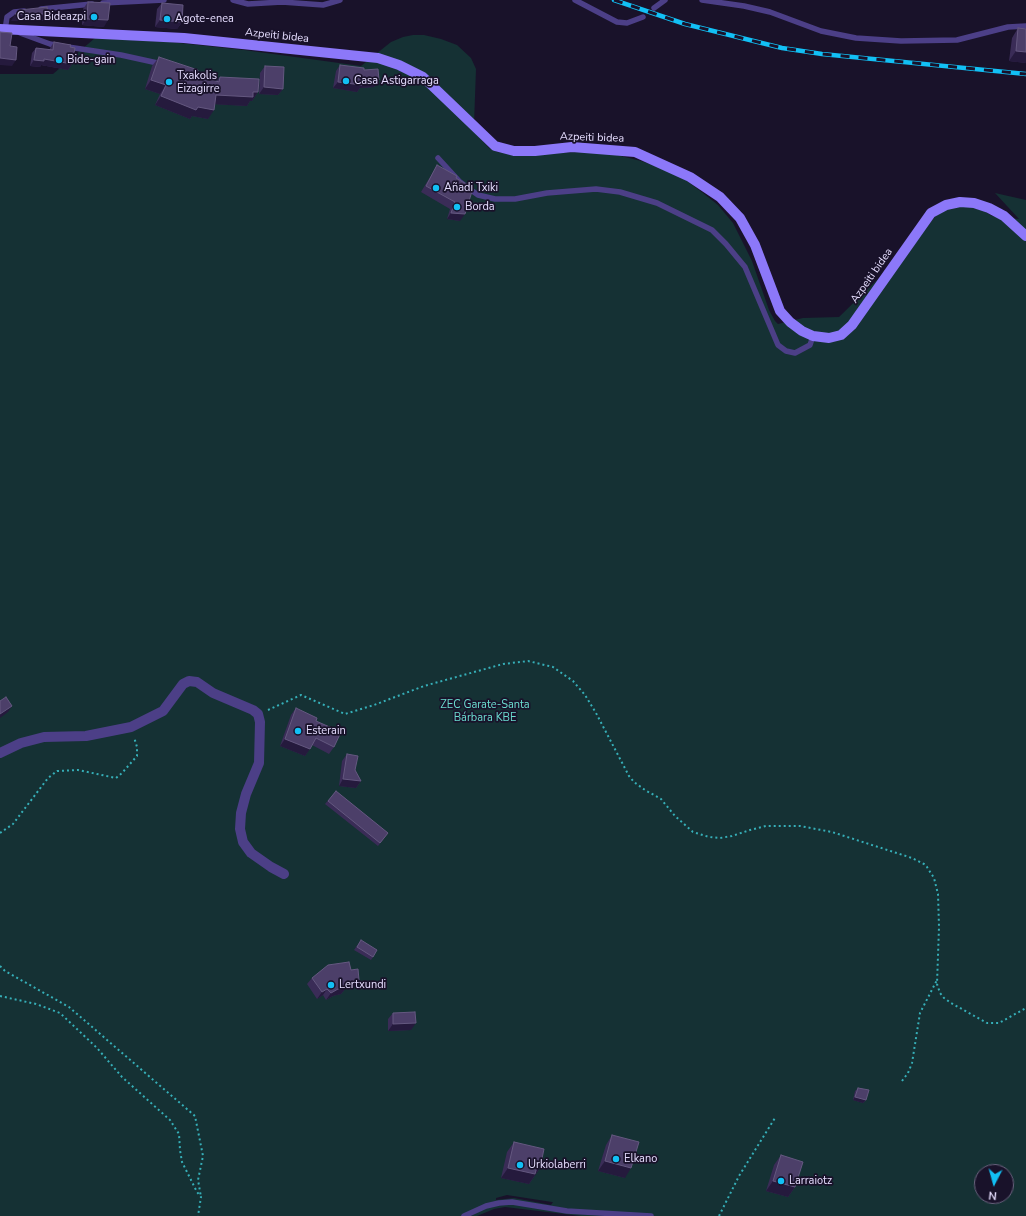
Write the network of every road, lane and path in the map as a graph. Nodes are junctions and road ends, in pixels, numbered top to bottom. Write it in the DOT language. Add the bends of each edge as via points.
graph roads {
  1 [pos="164,0"];
  2 [pos="233,0"];
  3 [pos="340,0"];
  4 [pos="575,0"];
  5 [pos="665,0"];
  6 [pos="702,0"];
  7 [pos="654,8"];
  8 [pos="29,10"];
  9 [pos="37,10"];
  10 [pos="643,17"];
  11 [pos="1026,26"];
  12 [pos="6,30"];
  13 [pos="166,65"];
  14 [pos="438,158"];
  15 [pos="1026,236"];
  16 [pos="813,336"];
  17 [pos="258,714"];
  18 [pos="131,727"];
  19 [pos="0,753"];
  20 [pos="0,833"];
  21 [pos="284,874"];
  22 [pos="0,966"];
  23 [pos="937,979"];
  24 [pos="0,996"];
  25 [pos="1026,1008"];
  26 [pos="902,1080"];
  27 [pos="775,1118"];
  28 [pos="201,1197"];
  29 [pos="198,1216"];
  30 [pos="464,1216"];
  31 [pos="651,1216"];
  32 [pos="719,1216"];
  1 -- 9 [label="lane" via="100,3"];
  2 -- 3 [label="lane" via="248,4 282,2 323,5"];
  4 -- 10 [label="lane" via="617,22 627,23"];
  5 -- 7 [label="lane"];
  6 -- 11 [label="lane" via="750,7 821,31 856,38 956,40 1008,27"];
  8 -- 12 [label="lane" via="14,12 7,17"];
  12 -- 13 [label="lane" via="50,44 122,55"];
  12 -- 16 [label="main road, Azpeiti bidea" via="184,38 378,58 423,77 495,146 514,151 572,147 635,152 690,177 720,197 740,218 755,245 780,311 790,322"];
  14 -- 16 [label="lane" via="460,182 478,195 495,199 596,189 620,192 657,203 712,230 726,244 745,267 778,345 795,354 810,345"];
  15 -- 16 [label="main road, Azpeiti bidea" via="1004,216 989,208 960,202 946,205 931,213 852,325 841,335 829,338"];
  17 -- 18 [label="street" via="196,682 189,681 183,684 163,711"];
  17 -- 21 [label="street" via="259,763 241,813 240,829 251,854"];
  17 -- 23 [label="path" via="301,695 345,714 424,686 503,664 528,661 553,667 573,681 585,695 634,782 661,799 693,832 720,838 766,826 806,827 832,832 924,864 934,878 938,894"];
  18 -- 19 [label="street" via="86,736 44,738 21,743"];
  18 -- 20 [label="path" via="137,756 122,774 116,778 78,770 57,771 48,778 13,824"];
  22 -- 28 [label="path" via="69,1008 195,1116 203,1156 198,1180"];
  23 -- 25 [label="path" via="938,988 944,998 987,1023 999,1023"];
  23 -- 26 [label="path" via="920,1013 912,1063"];
  24 -- 28 [label="path" via="36,1004 60,1013 97,1048 122,1077 170,1120 179,1134 182,1162"];
  27 -- 32 [label="path" via="736,1180"];
  28 -- 29 [label="path"];
  30 -- 31 [label="lane" via="486,1206 512,1202 567,1211"];
}
